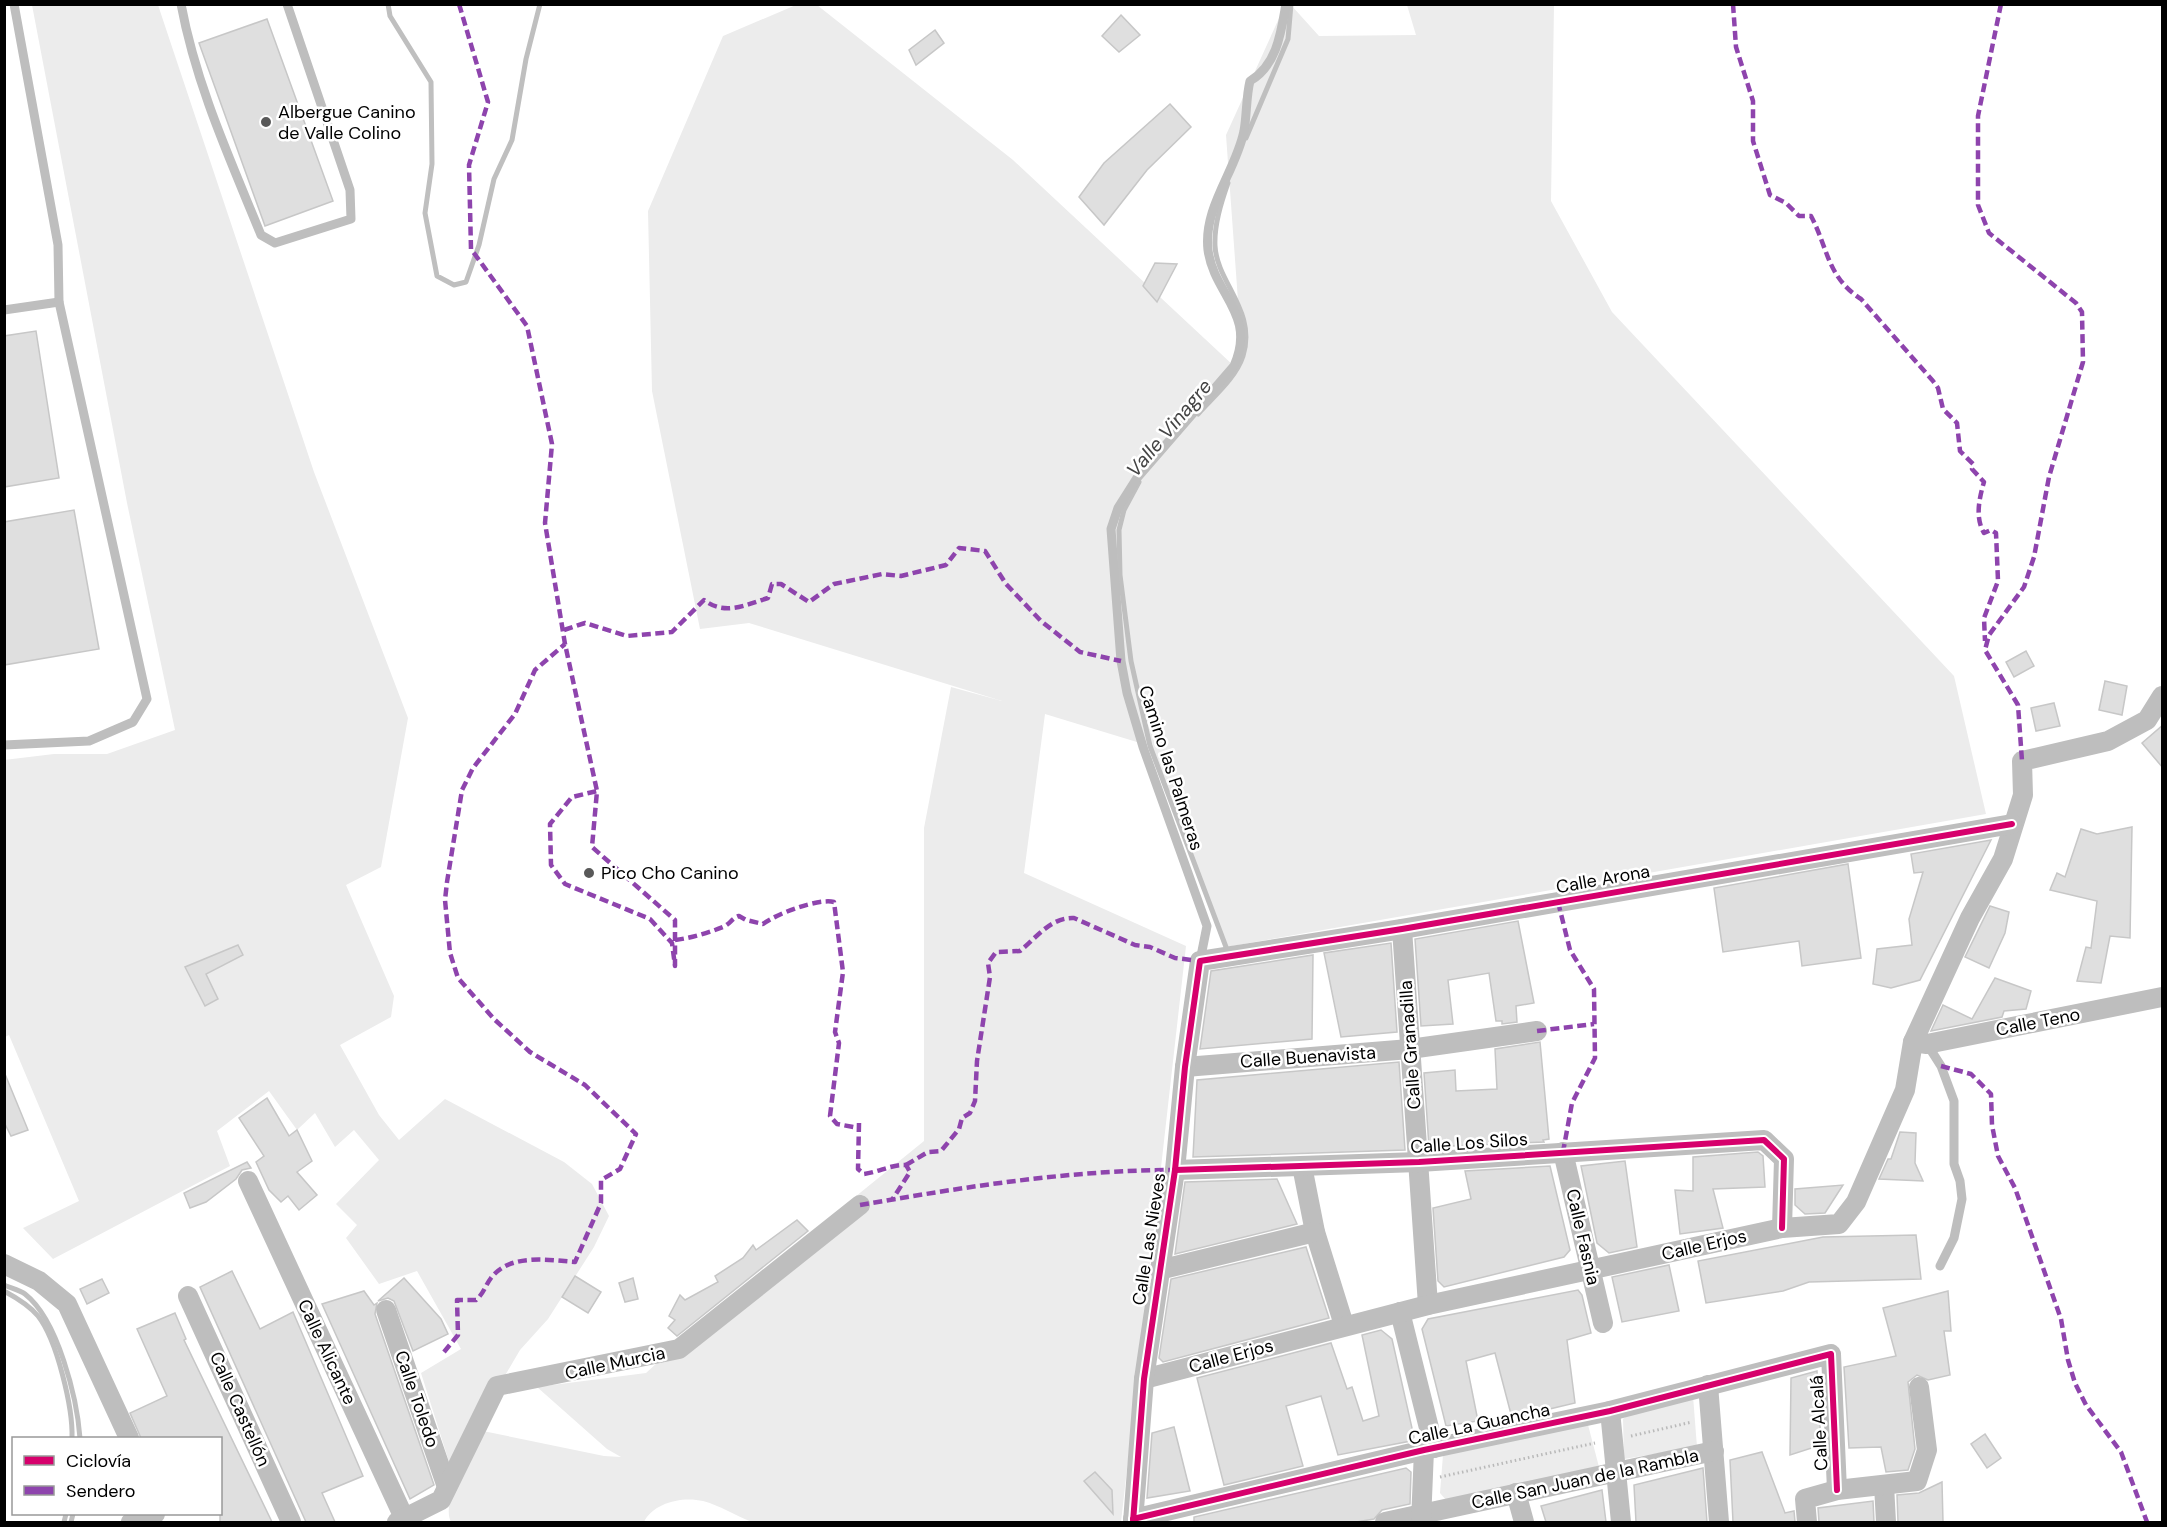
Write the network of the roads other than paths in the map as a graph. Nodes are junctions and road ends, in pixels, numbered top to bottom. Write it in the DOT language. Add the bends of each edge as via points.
graph roads {
  1 [pos="14,4"];
  2 [pos="181,4"];
  3 [pos="287,4"];
  4 [pos="1286,4"];
  5 [pos="59,302"];
  6 [pos="4,310"];
  7 [pos="2163,696"];
  8 [pos="4,745"];
  9 [pos="2012,824"];
  10 [pos="1402,929"];
  11 [pos="1200,961"];
  12 [pos="2163,997"];
  13 [pos="1537,1031"];
  14 [pos="1920,1043"];
  15 [pos="1410,1049"];
  16 [pos="1185,1067"];
  17 [pos="1563,1152"];
  18 [pos="1419,1162"];
  19 [pos="1302,1166"];
  20 [pos="1175,1170"];
  21 [pos="248,1181"];
  22 [pos="860,1205"];
  23 [pos="1782,1228"];
  24 [pos="1316,1232"];
  25 [pos="4,1264"];
  26 [pos="1940,1266"];
  27 [pos="1159,1270"];
  28 [pos="1592,1271"];
  29 [pos="188,1296"];
  30 [pos="1428,1305"];
  31 [pos="386,1310"];
  32 [pos="1400,1312"];
  33 [pos="1603,1323"];
  34 [pos="1344,1325"];
  35 [pos="1831,1354"];
  36 [pos="1144,1379"];
  37 [pos="1708,1385"];
  38 [pos="1919,1387"];
  39 [pos="1610,1411"];
  40 [pos="129,1437"];
  41 [pos="1429,1449"];
  42 [pos="1714,1451"];
  43 [pos="1617,1470"];
  44 [pos="1884,1485"];
  45 [pos="447,1487"];
  46 [pos="1837,1490"];
  47 [pos="1516,1492"];
  48 [pos="152,1515"];
  49 [pos="1421,1518"];
  50 [pos="402,1521"];
  51 [pos="1133,1521"];
  52 [pos="131,1522"];
  53 [pos="291,1522"];
  54 [pos="1385,1522"];
  55 [pos="1524,1522"];
  56 [pos="1622,1522"];
  57 [pos="1719,1522"];
  58 [pos="1807,1522"];
  59 [pos="1886,1522"];
  1 -- 5 [label="lane" via="58,245"];
  2 -- 3 [label="lane" via="189,49 213,118 261,235 275,243 351,219 350,190"];
  4 -- 11 [label="lane, Camino las Palmeras" via="1281,38 1265,72 1250,81 1244,133 1212,214 1208,247 1241,328 1239,356 1137,478 1118,508 1111,529 1127,693 1207,926"];
  5 -- 6 [label="lane"];
  5 -- 8 [label="lane" via="147,699 133,722 89,741"];
  7 -- 9 [label="street, Calle Erjos" via="2147,720 2108,741 2022,761 2023,795"];
  9 -- 10 [label="street, Calle Arona"];
  9 -- 14 [label="street, Calle Erjos" via="2003,859 1970,918"];
  10 -- 11 [label="street, Calle Arona"];
  10 -- 15 [label="street, Calle Granadilla"];
  11 -- 16 [label="street, Calle Las Nieves"];
  12 -- 14 [label="street, Calle Teno"];
  13 -- 15 [label="street, Calle Buenavista"];
  14 -- 23 [label="street, Calle Erjos" via="1905,1090 1856,1202 1839,1224"];
  14 -- 26 [label="lane" via="1941,1066 1954,1101 1954,1164 1962,1199 1954,1238"];
  15 -- 16 [label="street, Calle Buenavista"];
  15 -- 18 [label="street, Calle Granadilla"];
  16 -- 20 [label="street, Calle Las Nieves"];
  17 -- 18 [label="street, Calle Los Silos"];
  17 -- 23 [label="street, Calle Los Silos" via="1764,1140 1784,1159"];
  17 -- 28 [label="street, Calle Fasnia"];
  18 -- 19 [label="street, Calle Los Silos"];
  18 -- 30 [label="street, Calle Granadilla"];
  19 -- 20 [label="street, Calle Los Silos"];
  19 -- 24 [label="street"];
  20 -- 27 [label="street, Calle Las Nieves"];
  21 -- 50 [label="street, Calle Alicante"];
  22 -- 45 [label="street, Calle Murcia" via="679,1349 497,1386"];
  23 -- 28 [label="street, Calle Erjos"];
  24 -- 27 [label="street"];
  24 -- 34 [label="street"];
  25 -- 40 [label="street" via="39,1281 67,1304"];
  27 -- 36 [label="street, Calle Las Nieves"];
  28 -- 30 [label="street, Calle Erjos"];
  28 -- 33 [label="street, Calle Fasnia"];
  29 -- 53 [label="street, Calle Castellón"];
  30 -- 32 [label="street, Calle Erjos"];
  31 -- 45 [label="street, Calle Toledo"];
  32 -- 34 [label="street, Calle Erjos"];
  32 -- 41 [label="street"];
  34 -- 36 [label="street, Calle Erjos"];
  35 -- 37 [label="street, Calle La Guancha"];
  35 -- 46 [label="street, Calle Alcalá"];
  36 -- 51 [label="street, Calle Las Nieves"];
  37 -- 39 [label="street, Calle La Guancha"];
  37 -- 42 [label="street"];
  38 -- 44 [label="street, Calle Alcalá" via="1927,1450 1917,1481"];
  39 -- 41 [label="street, Calle La Guancha"];
  39 -- 43 [label="street"];
  41 -- 49 [label="street"];
  41 -- 51 [label="street, Calle La Guancha"];
  42 -- 43 [label="street, Calle San Juan de la Rambla"];
  42 -- 57 [label="street"];
  43 -- 47 [label="street, Calle San Juan de la Rambla"];
  43 -- 56 [label="street"];
  44 -- 46 [label="street, Calle Alcalá"];
  44 -- 59 [label="street"];
  45 -- 50 [label="street, Calle Murcia" via="441,1500"];
  46 -- 58 [label="street, Calle Alcalá" via="1805,1499"];
  47 -- 49 [label="street, Calle San Juan de la Rambla"];
  47 -- 55 [label="street"];
  48 -- 52 [label="street"];
  49 -- 54 [label="street, Calle San Juan de la Rambla"];
}
